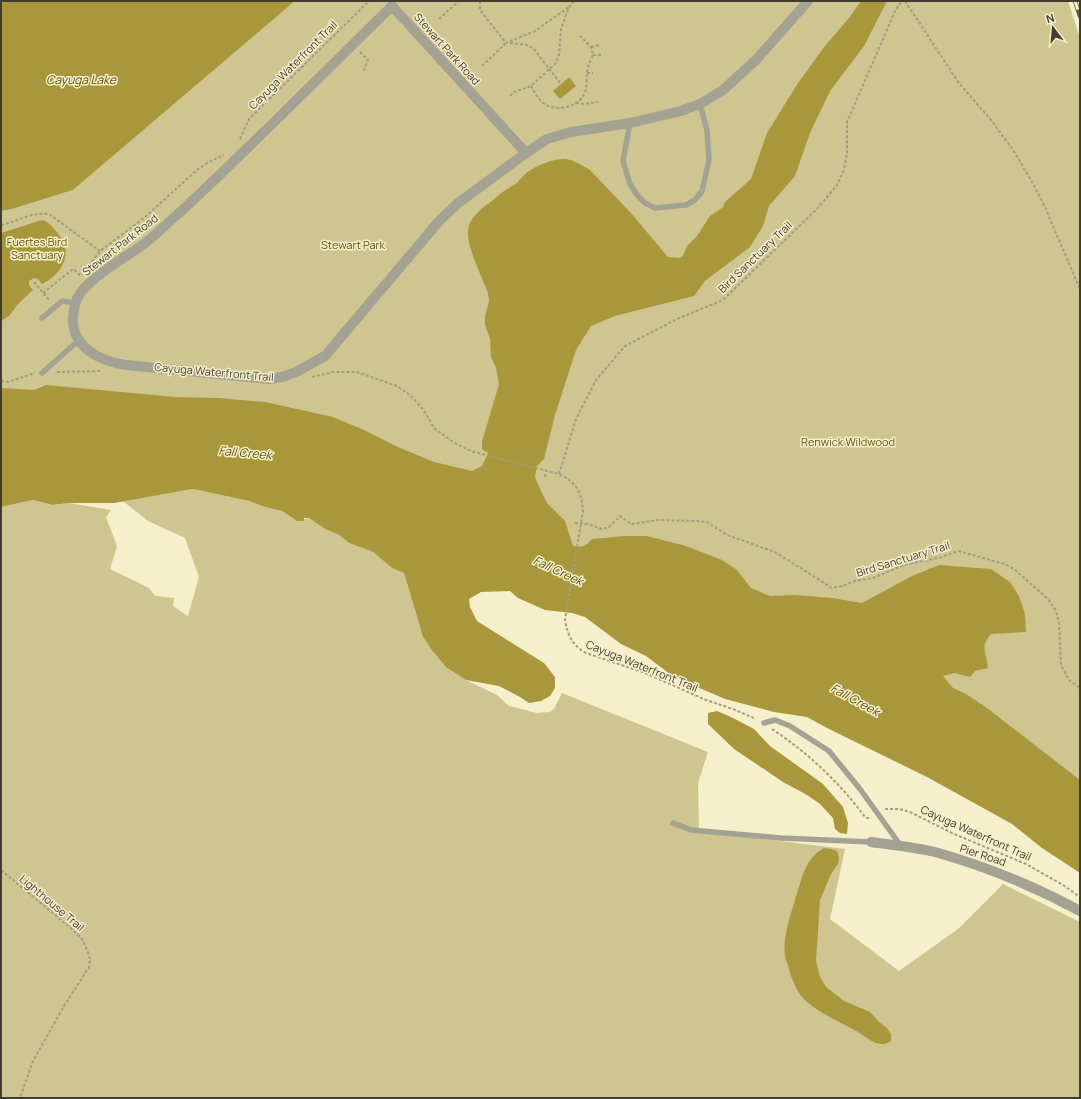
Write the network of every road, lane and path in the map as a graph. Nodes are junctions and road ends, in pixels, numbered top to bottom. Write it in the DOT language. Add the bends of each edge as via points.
graph roads {
  1 [pos="369,1"];
  2 [pos="459,1"];
  3 [pos="480,1"];
  4 [pos="574,1"];
  5 [pos="808,1"];
  6 [pos="903,1"];
  7 [pos="569,7"];
  8 [pos="439,19"];
  9 [pos="580,36"];
  10 [pos="506,43"];
  11 [pos="600,45"];
  12 [pos="591,47"];
  13 [pos="359,52"];
  14 [pos="593,55"];
  15 [pos="602,55"];
  16 [pos="482,66"];
  17 [pos="549,69"];
  18 [pos="587,73"];
  19 [pos="363,74"];
  20 [pos="593,74"];
  21 [pos="561,84"];
  22 [pos="531,86"];
  23 [pos="510,96"];
  24 [pos="576,102"];
  25 [pos="598,102"];
  26 [pos="700,104"];
  27 [pos="630,123"];
  28 [pos="237,144"];
  29 [pos="227,153"];
  30 [pos="526,153"];
  31 [pos="1,226"];
  32 [pos="100,251"];
  33 [pos="34,282"];
  34 [pos="1080,289"];
  35 [pos="43,293"];
  36 [pos="76,303"];
  37 [pos="55,307"];
  38 [pos="42,318"];
  39 [pos="79,340"];
  40 [pos="42,373"];
  41 [pos="306,379"];
  42 [pos="546,471"];
  43 [pos="558,474"];
  44 [pos="545,476"];
  45 [pos="575,523"];
  46 [pos="581,524"];
  47 [pos="1080,688"];
  48 [pos="764,724"];
  49 [pos="882,810"];
  50 [pos="870,819"];
  51 [pos="674,823"];
  52 [pos="871,842"];
  53 [pos="901,846"];
  54 [pos="1,870"];
  55 [pos="1080,896"];
  56 [pos="1080,911"];
  57 [pos="20,1098"];
  1 -- 28 [label="path, Cayuga Waterfront Trail" via="249,119"];
  2 -- 8 [label="path"];
  3 -- 10 [label="path" via="483,14"];
  4 -- 7 [label="path"];
  5 -- 26 [label="street, Stewart Park Road" via="756,60 723,90"];
  6 -- 34 [label="path, Bird Sanctuary Trail" via="958,83 991,120 1013,150 1044,205"];
  6 -- 43 [label="path, Bird Sanctuary Trail" via="896,9 847,122 847,153 844,170 837,185 818,208 723,300 677,319 626,346 596,380 576,419"];
  7 -- 10 [label="path" via="535,31"];
  7 -- 17 [label="path" via="561,29 558,56 555,64"];
  9 -- 12 [label="path"];
  10 -- 16 [label="path"];
  10 -- 17 [label="path" via="513,42 532,48"];
  11 -- 12 [label="path"];
  12 -- 14 [label="path"];
  13 -- 19 [label="path" via="368,60"];
  14 -- 15 [label="path"];
  14 -- 18 [label="path"];
  17 -- 21 [label="path"];
  17 -- 22 [label="path"];
  18 -- 20 [label="path"];
  18 -- 24 [label="path" via="583,97"];
  22 -- 23 [label="path"];
  22 -- 24 [label="path" via="542,103 551,107 567,107"];
  24 -- 25 [label="path"];
  26 -- 27 [label="street, Stewart Park Road"];
  26 -- 27 [label="lane" via="707,130 709,160 702,191 695,200 686,205 655,208 637,195 630,184 623,161"];
  27 -- 30 [label="street, Stewart Park Road" via="571,132 547,139"];
  29 -- 32 [label="path" via="198,169 144,218"];
  30 -- 36 [label="street, Stewart Park Road" via="392,6 205,190 142,245 85,287 77,297"];
  30 -- 39 [label="street, Stewart Park Road" via="457,204 440,220 325,356 296,372 269,379 119,364 91,353"];
  31 -- 32 [label="path" via="27,216 49,214"];
  32 -- 35 [label="path" via="82,277 73,269"];
  33 -- 35 [label="path"];
  35 -- 37 [label="path"];
  36 -- 37 [label="lane" via="62,301"];
  36 -- 39 [label="street, Stewart Park Road" via="73,323"];
  37 -- 38 [label="lane"];
  39 -- 40 [label="lane"];
  41 -- 42 [label="path, Cayuga Waterfront Trail" via="333,372 357,372 397,386 422,408 435,429 456,444 474,452"];
  42 -- 43 [label="path, Cayuga Waterfront Trail"];
  42 -- 44 [label="path"];
  43 -- 46 [label="path, Cayuga Waterfront Trail" via="575,484 580,493 583,511"];
  45 -- 46 [label="path"];
  46 -- 47 [label="path, Bird Sanctuary Trail" via="602,530 620,516 631,524 647,521 707,522 726,535 775,552 832,588 958,551 1005,564 1048,599 1056,611 1061,665 1069,680"];
  46 -- 48 [label="path, Cayuga Waterfront Trail" via="565,620 571,640 578,648 645,673"];
  48 -- 50 [label="path, Cayuga Waterfront Trail" via="813,759 865,817"];
  48 -- 53 [label="lane" via="775,720 790,726 829,751"];
  49 -- 55 [label="path, Cayuga Waterfront Trail" via="899,809 910,812 954,834 1026,864"];
  51 -- 52 [label="lane" via="691,830"];
  52 -- 53 [label="street, Pier Road"];
  53 -- 56 [label="street, Pier Road" via="935,852 1002,874"];
  54 -- 57 [label="path, Lighthouse Trail" via="73,930 82,939 90,958 89,966 33,1061"];
}
